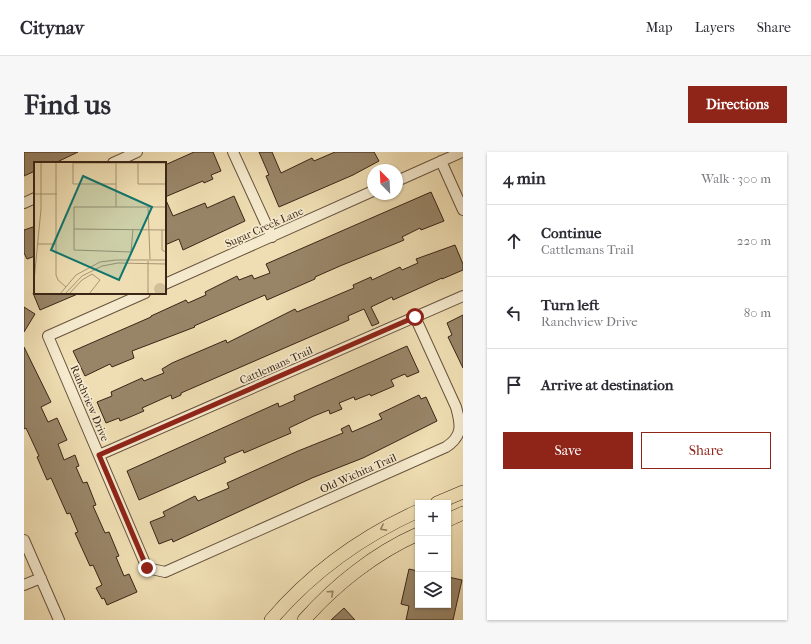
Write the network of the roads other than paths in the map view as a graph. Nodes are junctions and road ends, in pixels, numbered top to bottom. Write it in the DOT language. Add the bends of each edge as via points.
graph roads {
  1 [pos="137,152"];
  2 [pos="234,152"];
  3 [pos="462,152"];
  4 [pos="441,161"];
  5 [pos="115,162"];
  6 [pos="403,178"];
  7 [pos="367,195"];
  8 [pos="34,198"];
  9 [pos="24,203"];
  10 [pos="463,210"];
  11 [pos="272,237"];
  12 [pos="166,284"];
  13 [pos="143,294"];
  14 [pos="463,296"];
  15 [pos="415,317"];
  16 [pos="99,455"];
  17 [pos="463,492"];
  18 [pos="444,500"];
  19 [pos="415,512"];
  20 [pos="463,513"];
  21 [pos="451,519"];
  22 [pos="415,536"];
  23 [pos="24,540"];
  24 [pos="147,568"];
  25 [pos="41,578"];
  26 [pos="24,585"];
  27 [pos="60,620"];
  28 [pos="271,620"];
  29 [pos="304,620"];
  1 -- 5 [label="street"];
  2 -- 11 [label="street"];
  3 -- 4 [label="street"];
  4 -- 6 [label="street"];
  4 -- 10 [label="street"];
  7 -- 11 [label="street, Sugar Creek Lane"];
  8 -- 9 [label="street"];
  11 -- 12 [label="street, Sugar Creek Lane"];
  13 -- 16 [label="street, Ranchview Drive" via="48,336"];
  14 -- 15 [label="street, Cattlemans Trail"];
  15 -- 16 [label="street, Cattlemans Trail"];
  15 -- 24 [label="street, Old Wichita Trail" via="456,406 460,420 459,433 455,441 165,572"];
  16 -- 24 [label="street, Ranchview Drive"];
  17 -- 18 [label="main road"];
  19 -- 28 [label="main road, one-way" via="377,531 338,556 313,576"];
  20 -- 21 [label="main road"];
  29 -- 22 [label="main road, one-way" via="356,572 394,546"];
  23 -- 25 [label="street"];
  25 -- 26 [label="street"];
  25 -- 27 [label="street"];
}
